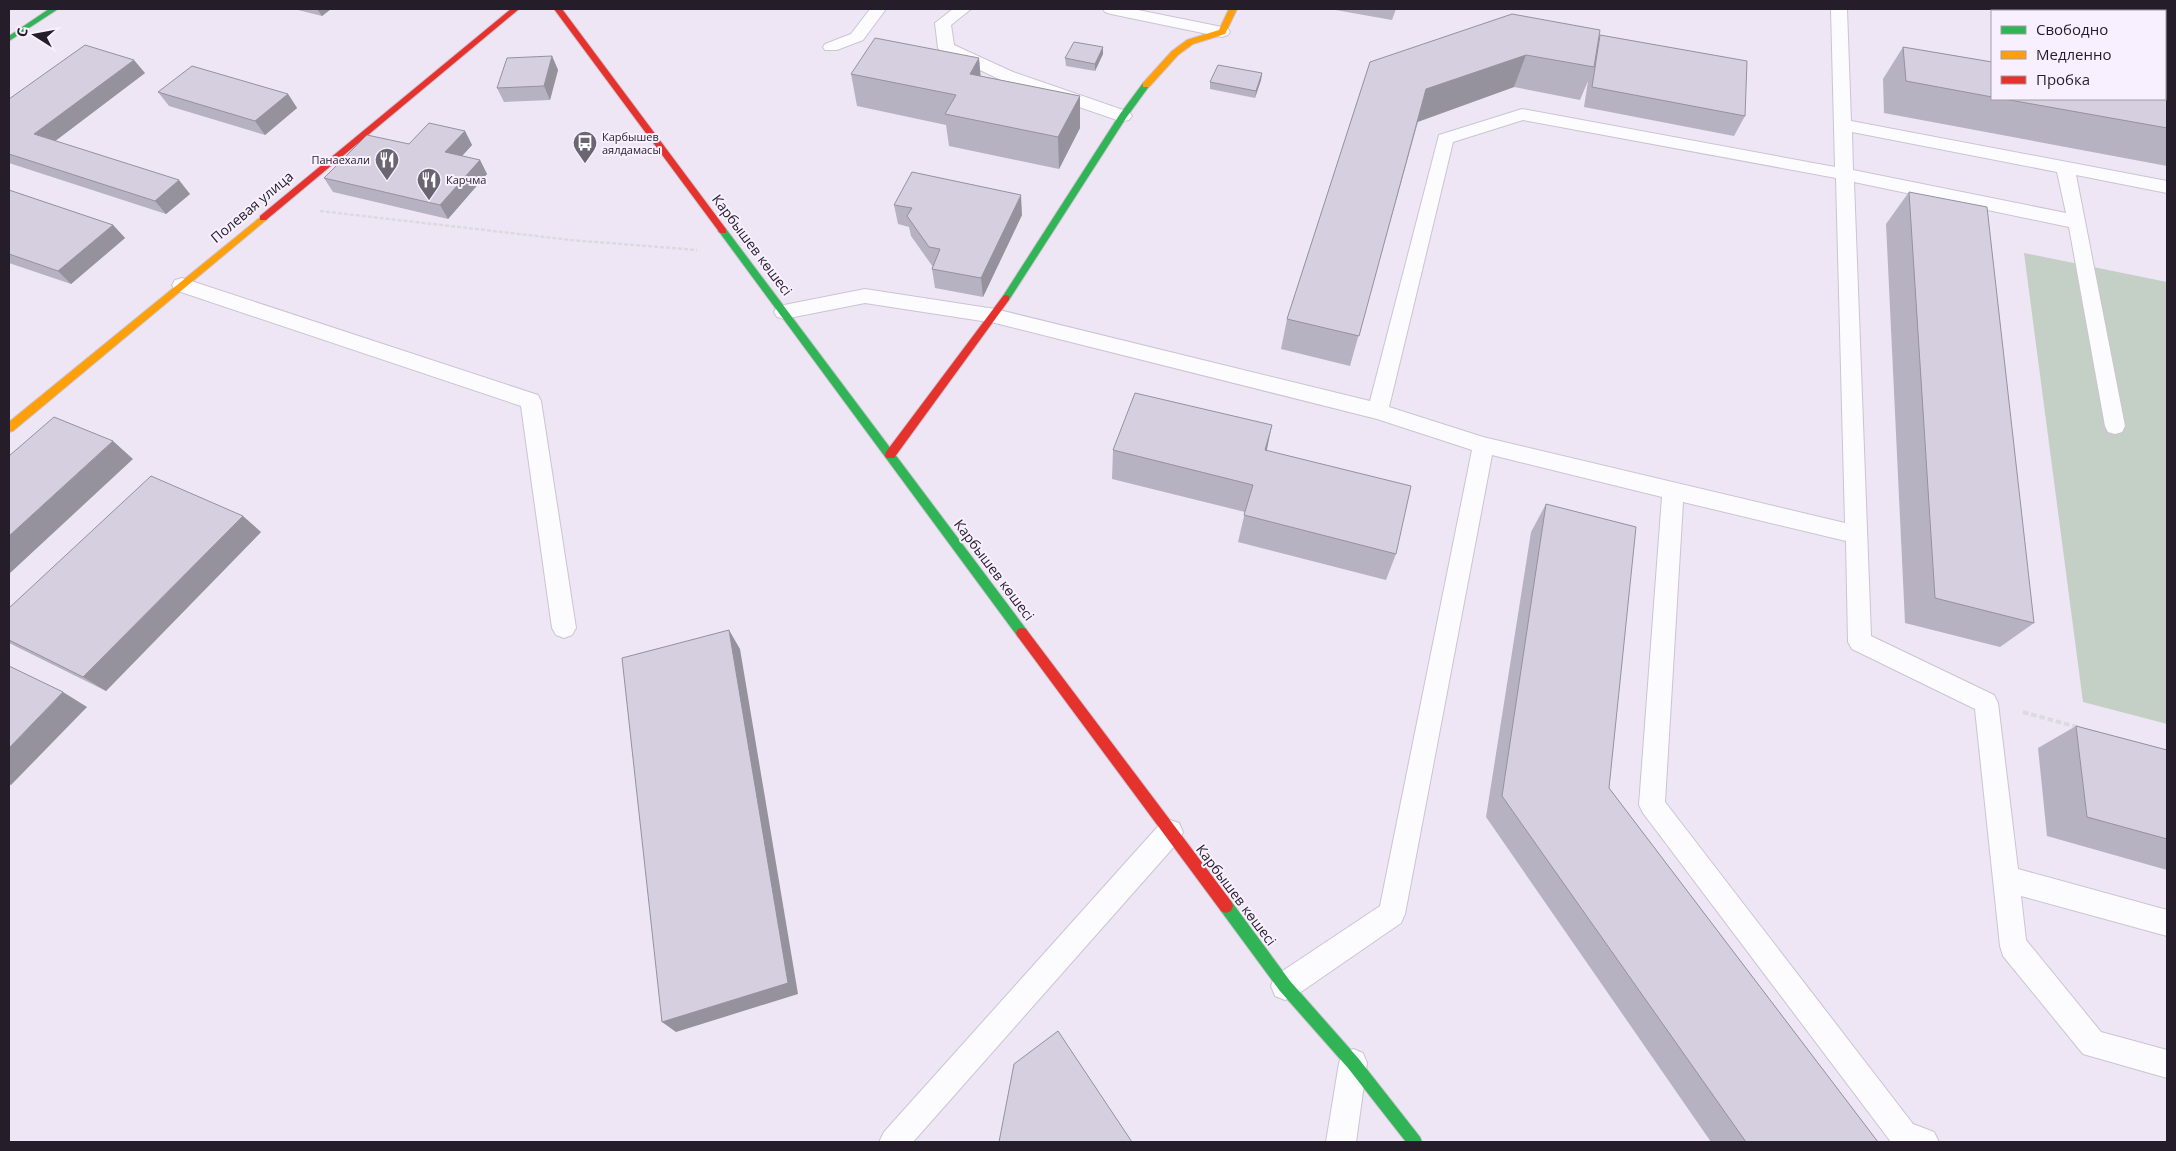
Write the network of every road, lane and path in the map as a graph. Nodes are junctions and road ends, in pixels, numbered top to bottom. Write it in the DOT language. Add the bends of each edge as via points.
graph roads {
  1 [pos="54,9"];
  2 [pos="515,9"];
  3 [pos="558,9"];
  4 [pos="878,9"];
  5 [pos="963,9"];
  6 [pos="1112,9"];
  7 [pos="1233,9"];
  8 [pos="1839,9"];
  9 [pos="1222,32"];
  10 [pos="9,38"];
  11 [pos="830,47"];
  12 [pos="1123,116"];
  13 [pos="1842,125"];
  14 [pos="2066,166"];
  15 [pos="1844,174"];
  16 [pos="2167,187"];
  17 [pos="277,206"];
  18 [pos="2077,222"];
  19 [pos="740,254"];
  20 [pos="182,285"];
  21 [pos="784,312"];
  22 [pos="995,316"];
  23 [pos="1378,411"];
  24 [pos="2115,426"];
  25 [pos="9,428"];
  26 [pos="1483,445"];
  27 [pos="890,455"];
  28 [pos="1674,491"];
  29 [pos="1856,535"];
  30 [pos="564,628"];
  31 [pos="1986,703"];
  32 [pos="2082,728"];
  33 [pos="1170,832"];
  34 [pos="2005,879"];
  35 [pos="2167,923"];
  36 [pos="1285,986"];
  37 [pos="1353,1063"];
  38 [pos="2167,1064"];
  39 [pos="894,1142"];
  40 [pos="1341,1142"];
  41 [pos="1415,1142"];
  42 [pos="1924,1142"];
  1 -- 10 [label="street"];
  2 -- 17 [label="street, Полевая улица"];
  3 -- 19 [label="street, Карбышев көшесі"];
  4 -- 11 [label="lane" via="857,37"];
  5 -- 12 [label="lane" via="943,24 946,48 1007,76"];
  6 -- 9 [label="lane"];
  7 -- 9 [label="street"];
  8 -- 13 [label="lane"];
  9 -- 12 [label="street" via="1190,42 1175,53 1150,79"];
  12 -- 22 [label="street"];
  13 -- 14 [label="lane"];
  13 -- 15 [label="lane"];
  14 -- 16 [label="lane"];
  14 -- 18 [label="lane"];
  15 -- 18 [label="lane"];
  15 -- 23 [label="lane" via="1522,114 1445,139"];
  15 -- 29 [label="lane"];
  17 -- 19 [label="path" via="571,240"];
  17 -- 20 [label="street, Полевая улица"];
  18 -- 24 [label="lane"];
  19 -- 21 [label="street, Карбышев көшесі"];
  20 -- 25 [label="street, Полевая улица"];
  20 -- 30 [label="lane" via="532,401"];
  21 -- 22 [label="lane" via="865,296"];
  21 -- 27 [label="street, Карбышев көшесі"];
  22 -- 23 [label="lane"];
  22 -- 27 [label="street"];
  23 -- 26 [label="lane"];
  26 -- 28 [label="lane"];
  26 -- 36 [label="lane" via="1392,914"];
  27 -- 33 [label="street, Карбышев көшесі"];
  28 -- 29 [label="lane"];
  28 -- 42 [label="lane" via="1652,805 1904,1136"];
  29 -- 31 [label="lane" via="1860,642"];
  31 -- 32 [label="path"];
  31 -- 34 [label="lane"];
  33 -- 36 [label="street, Карбышев көшесі"];
  33 -- 39 [label="lane"];
  34 -- 35 [label="lane"];
  34 -- 38 [label="lane" via="2013,946 2093,1044"];
  36 -- 37 [label="street, Карбышев көшесі"];
  37 -- 40 [label="lane"];
  37 -- 41 [label="street, Карбышев көшесі"];
}
